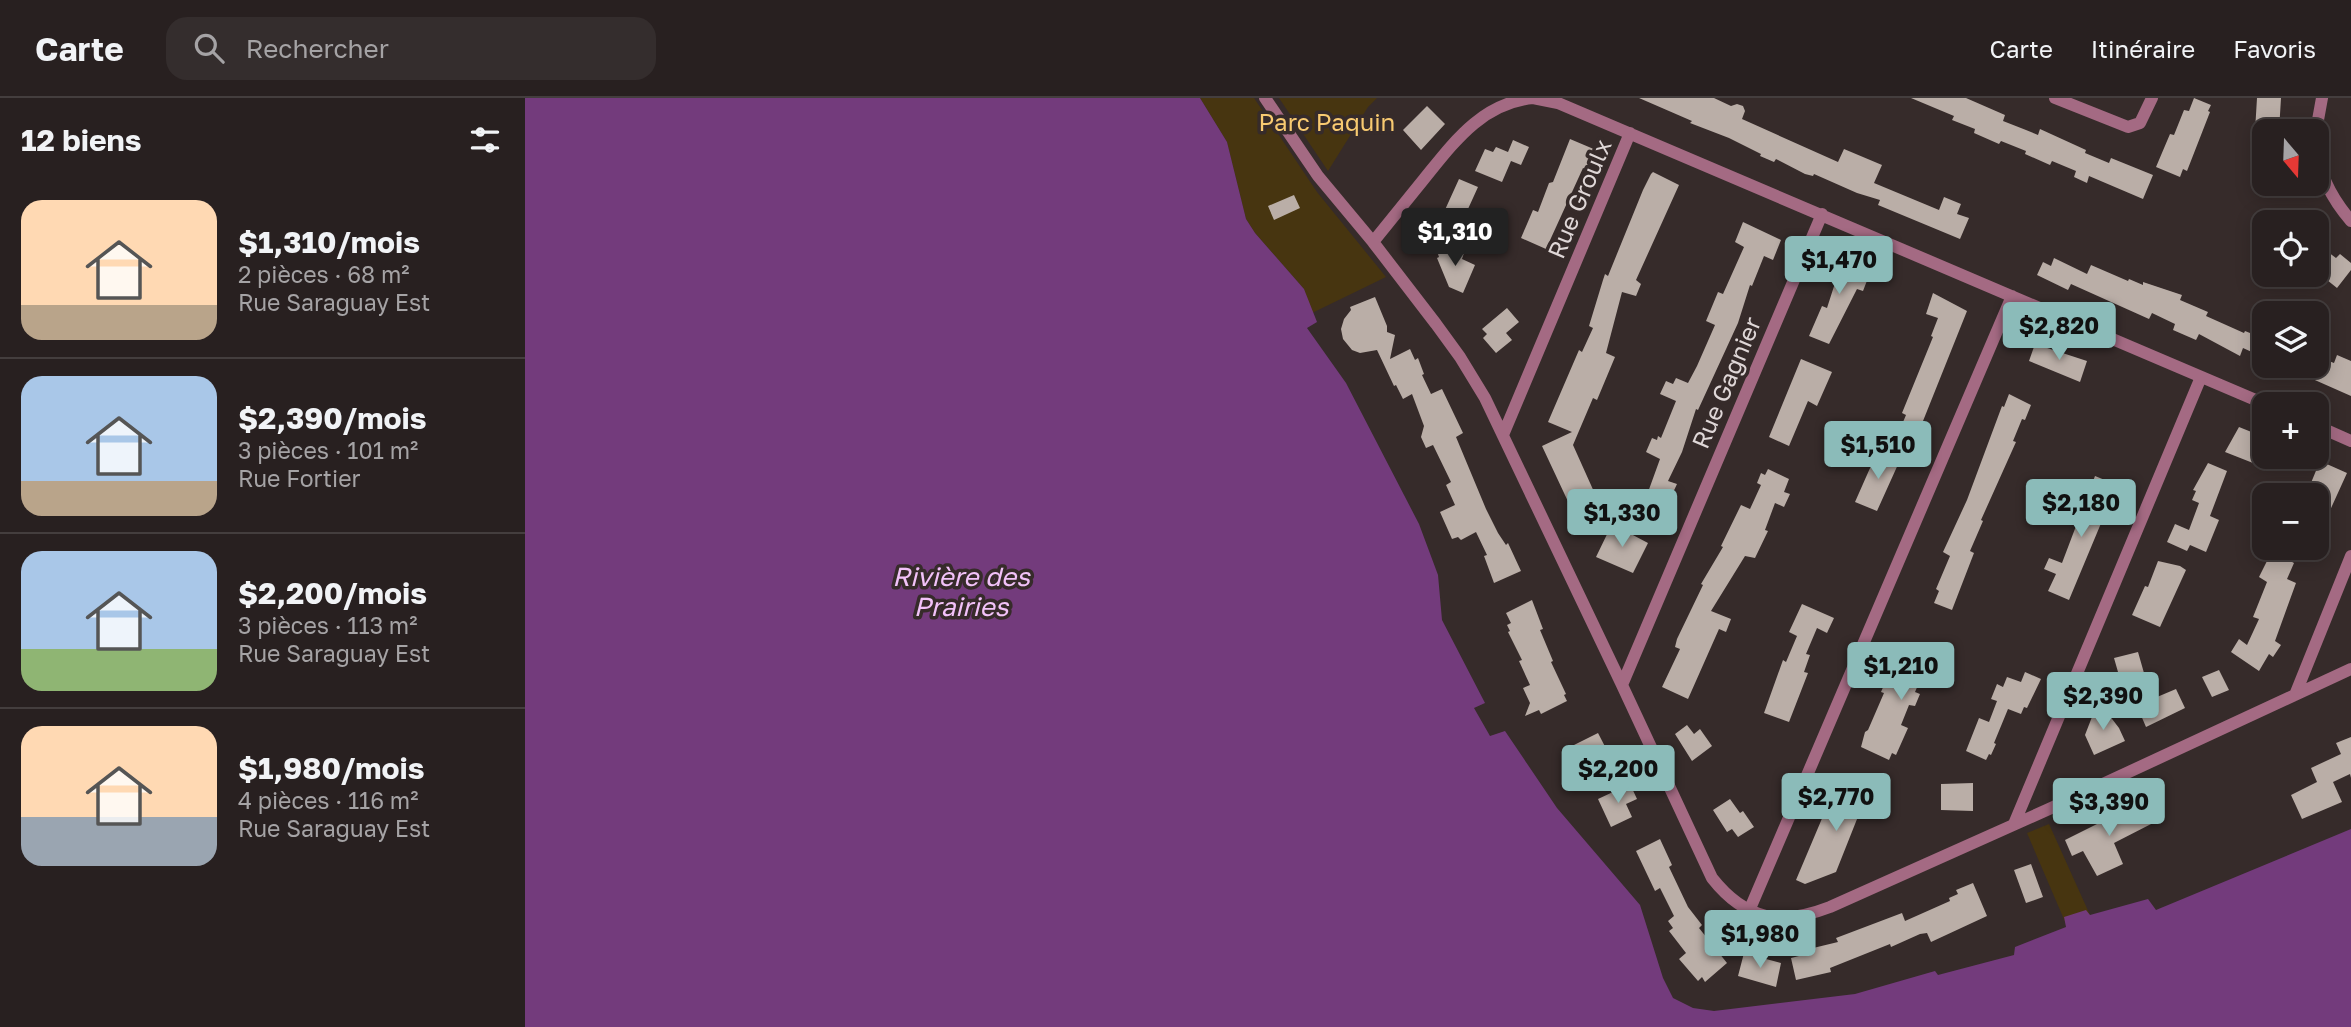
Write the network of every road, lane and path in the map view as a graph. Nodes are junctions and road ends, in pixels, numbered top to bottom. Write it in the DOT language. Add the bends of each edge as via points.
graph roads {
  1 [pos="1265,98"];
  2 [pos="1533,98"];
  3 [pos="2055,98"];
  4 [pos="2152,98"];
  5 [pos="2322,98"];
  6 [pos="2318,119"];
  7 [pos="1630,133"];
  8 [pos="2329,190"];
  9 [pos="1822,214"];
  10 [pos="2351,220"];
  11 [pos="1373,242"];
  12 [pos="2012,296"];
  13 [pos="2201,377"];
  14 [pos="2252,399"];
  15 [pos="2329,431"];
  16 [pos="1503,435"];
  17 [pos="2351,441"];
  18 [pos="2351,556"];
  19 [pos="2351,669"];
  20 [pos="1622,685"];
  21 [pos="2295,695"];
  22 [pos="2014,824"];
  23 [pos="1749,911"];
  1 -- 11 [label="street" via="1318,176"];
  2 -- 7 [label="street" via="1558,103"];
  2 -- 11 [label="street" via="1503,105 1470,125"];
  3 -- 4 [label="street" via="2128,127 2140,122"];
  5 -- 6 [label="street"];
  7 -- 9 [label="street"];
  7 -- 16 [label="street, Rue Groulx"];
  8 -- 10 [label="street"];
  9 -- 12 [label="street"];
  9 -- 20 [label="street, Rue Gagnier"];
  11 -- 16 [label="street" via="1460,357"];
  12 -- 13 [label="street"];
  12 -- 23 [label="street"];
  13 -- 14 [label="street"];
  13 -- 22 [label="street"];
  15 -- 17 [label="street"];
  16 -- 20 [label="street"];
  18 -- 21 [label="street"];
  19 -- 21 [label="street"];
  20 -- 23 [label="street" via="1712,878"];
  21 -- 22 [label="street"];
  22 -- 23 [label="street" via="1809,915 1790,919"];
}
